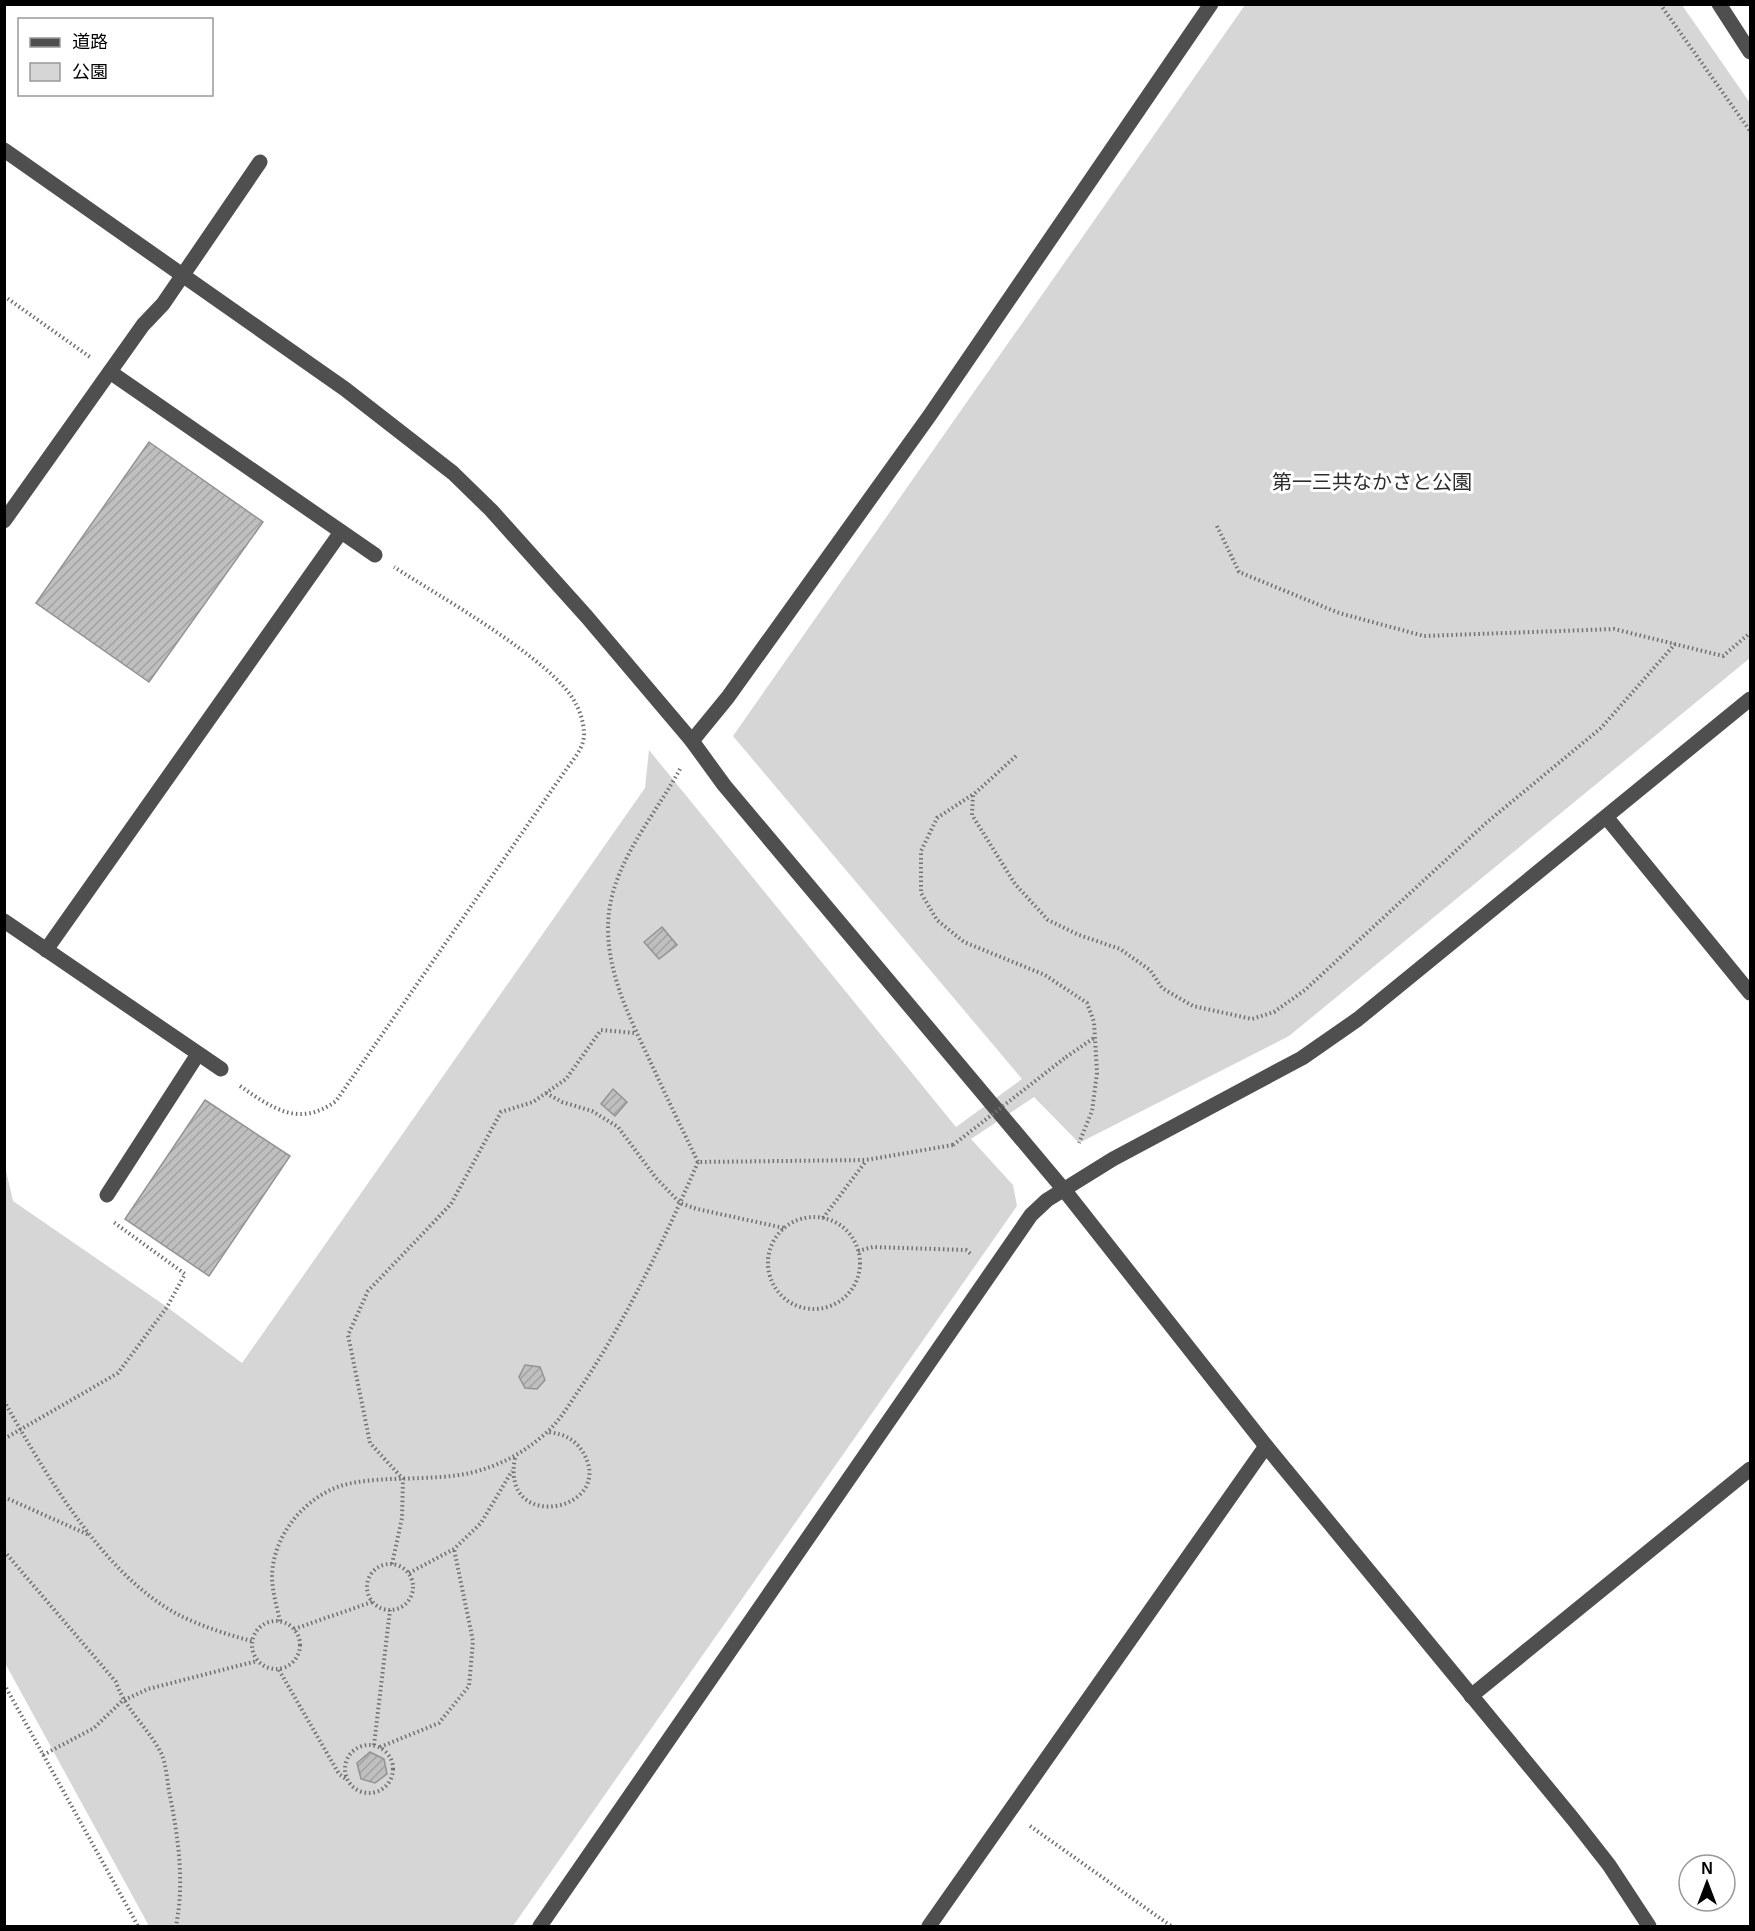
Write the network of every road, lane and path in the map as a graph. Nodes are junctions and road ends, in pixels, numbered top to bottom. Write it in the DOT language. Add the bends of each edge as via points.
graph roads {
  1 [pos="1210,4"];
  2 [pos="1660,4"];
  3 [pos="1719,4"];
  4 [pos="1750,52"];
  5 [pos="1750,131"];
  6 [pos="4,150"];
  7 [pos="260,162"];
  8 [pos="184,273"];
  9 [pos="4,296"];
  10 [pos="110,372"];
  11 [pos="4,521"];
  12 [pos="1217,526"];
  13 [pos="341,532"];
  14 [pos="375,555"];
  15 [pos="1750,633"];
  16 [pos="1675,644"];
  17 [pos="1750,699"];
  18 [pos="692,741"];
  19 [pos="1016,756"];
  20 [pos="973,795"];
  21 [pos="1607,818"];
  22 [pos="4,921"];
  23 [pos="46,950"];
  24 [pos="1750,993"];
  25 [pos="635,1033"];
  26 [pos="1094,1037"];
  27 [pos="198,1054"];
  28 [pos="221,1069"];
  29 [pos="546,1093"];
  30 [pos="1080,1143"];
  31 [pos="866,1160"];
  32 [pos="698,1162"];
  33 [pos="1065,1191"];
  34 [pos="106,1195"];
  35 [pos="680,1203"];
  36 [pos="823,1218"];
  37 [pos="784,1228"];
  38 [pos="858,1251"];
  39 [pos="992,1272"];
  40 [pos="4,1401"];
  41 [pos="21,1430"];
  42 [pos="547,1432"];
  43 [pos="4,1439"];
  44 [pos="1266,1446"];
  45 [pos="515,1458"];
  46 [pos="1750,1469"];
  47 [pos="513,1470"];
  48 [pos="403,1479"];
  49 [pos="4,1497"];
  50 [pos="90,1536"];
  51 [pos="454,1549"];
  52 [pos="4,1551"];
  53 [pos="392,1564"];
  54 [pos="409,1573"];
  55 [pos="372,1602"];
  56 [pos="390,1610"];
  57 [pos="280,1621"];
  58 [pos="294,1629"];
  59 [pos="252,1641"];
  60 [pos="257,1661"];
  61 [pos="279,1670"];
  62 [pos="4,1684"];
  63 [pos="1471,1696"];
  64 [pos="122,1701"];
  65 [pos="374,1745"];
  66 [pos="380,1747"];
  67 [pos="43,1755"];
  68 [pos="346,1779"];
  69 [pos="1009,1810"];
  70 [pos="138,1926"];
  71 [pos="176,1926"];
  72 [pos="540,1926"];
  73 [pos="929,1926"];
  74 [pos="1171,1926"];
  75 [pos="1649,1926"];
  1 -- 18 [label="street" via="930,415"];
  2 -- 5 [label="path"];
  3 -- 4 [label="street"];
  6 -- 8 [label="street"];
  7 -- 8 [label="street"];
  8 -- 10 [label="street"];
  8 -- 18 [label="street" via="453,472 587,617"];
  9 -- 10 [label="path"];
  10 -- 11 [label="street"];
  10 -- 13 [label="street"];
  12 -- 16 [label="path" via="1239,572 1339,613 1424,636 1614,628"];
  13 -- 14 [label="street"];
  13 -- 23 [label="street"];
  14 -- 28 [label="path" via="480,621 541,666 576,702 584,737 565,771 336,1101 323,1110 292,1114 269,1106"];
  15 -- 16 [label="path" via="1723,656"];
  16 -- 20 [label="path" via="1601,728 1485,823 1305,990 1274,1012 1252,1019 1193,1006 1162,988 1150,970 1120,950 1048,920 1015,884 972,815"];
  17 -- 21 [label="street"];
  18 -- 25 [label="path" via="614,888 607,923 610,964"];
  18 -- 33 [label="street" via="724,785"];
  19 -- 20 [label="path"];
  20 -- 26 [label="path" via="937,818 921,851 921,893 937,920 964,942 1045,975 1087,1003 1094,1022"];
  21 -- 24 [label="street"];
  21 -- 33 [label="street" via="1358,1019 1302,1058 1113,1159"];
  22 -- 23 [label="street"];
  23 -- 27 [label="street"];
  25 -- 29 [label="path" via="601,1030 566,1079"];
  25 -- 32 [label="path"];
  26 -- 30 [label="path" via="1097,1073 1092,1111"];
  26 -- 31 [label="path, bridge" via="953,1145"];
  27 -- 28 [label="street"];
  27 -- 34 [label="street"];
  29 -- 35 [label="path" via="592,1111 618,1127"];
  29 -- 48 [label="path" via="533,1102 501,1112 451,1204 368,1291 348,1335 370,1443"];
  31 -- 32 [label="path"];
  31 -- 36 [label="path"];
  32 -- 35 [label="path"];
  33 -- 39 [label="street" via="1047,1200 1031,1215"];
  33 -- 44 [label="street"];
  34 -- 41 [label="path" via="98,1211 185,1274 167,1307 118,1373"];
  35 -- 37 [label="path"];
  35 -- 42 [label="path" via="607,1348"];
  36 -- 37 [label="path" via="809,1217"];
  36 -- 38 [label="path" via="837,1222 848,1232"];
  37 -- 38 [label="path" via="774,1241 769,1271 784,1299 797,1306 829,1308 843,1300 854,1289 860,1274"];
  38 -- 39 [label="path" via="873,1247 966,1250"];
  39 -- 72 [label="street"];
  40 -- 41 [label="path"];
  41 -- 43 [label="path"];
  41 -- 50 [label="path"];
  42 -- 45 [label="path"];
  42 -- 47 [label="path" via="572,1439 587,1459 589,1472 579,1495 556,1508 531,1503 521,1494"];
  44 -- 63 [label="street"];
  44 -- 69 [label="street"];
  45 -- 47 [label="path"];
  45 -- 48 [label="path" via="467,1474"];
  46 -- 63 [label="street"];
  47 -- 51 [label="path" via="481,1523"];
  48 -- 53 [label="path" via="402,1518"];
  48 -- 57 [label="path" via="350,1483 305,1506 288,1525 272,1576"];
  49 -- 50 [label="path"];
  50 -- 59 [label="path" via="128,1578 178,1614"];
  51 -- 54 [label="path"];
  51 -- 66 [label="path" via="473,1641 468,1686 439,1723"];
  52 -- 64 [label="path" via="116,1682"];
  53 -- 54 [label="path"];
  53 -- 55 [label="path" via="371,1573 366,1588"];
  54 -- 56 [label="path" via="412,1596 401,1608"];
  55 -- 56 [label="path" via="378,1608"];
  55 -- 58 [label="path"];
  56 -- 65 [label="path"];
  57 -- 58 [label="path"];
  57 -- 59 [label="path" via="258,1628"];
  58 -- 61 [label="path" via="300,1642 298,1656"];
  59 -- 60 [label="path"];
  60 -- 61 [label="path"];
  60 -- 64 [label="path" via="148,1689"];
  61 -- 68 [label="path" via="339,1774"];
  62 -- 67 [label="path"];
  63 -- 75 [label="street" via="1609,1865"];
  64 -- 67 [label="path" via="94,1728"];
  64 -- 71 [label="path" via="138,1716 163,1757 178,1840 182,1897"];
  65 -- 66 [label="path"];
  65 -- 68 [label="path" via="366,1744 352,1751 345,1764"];
  66 -- 68 [label="path" via="387,1752 393,1768 382,1790 366,1793"];
  67 -- 70 [label="path"];
  69 -- 73 [label="street"];
  69 -- 74 [label="path"];
}
